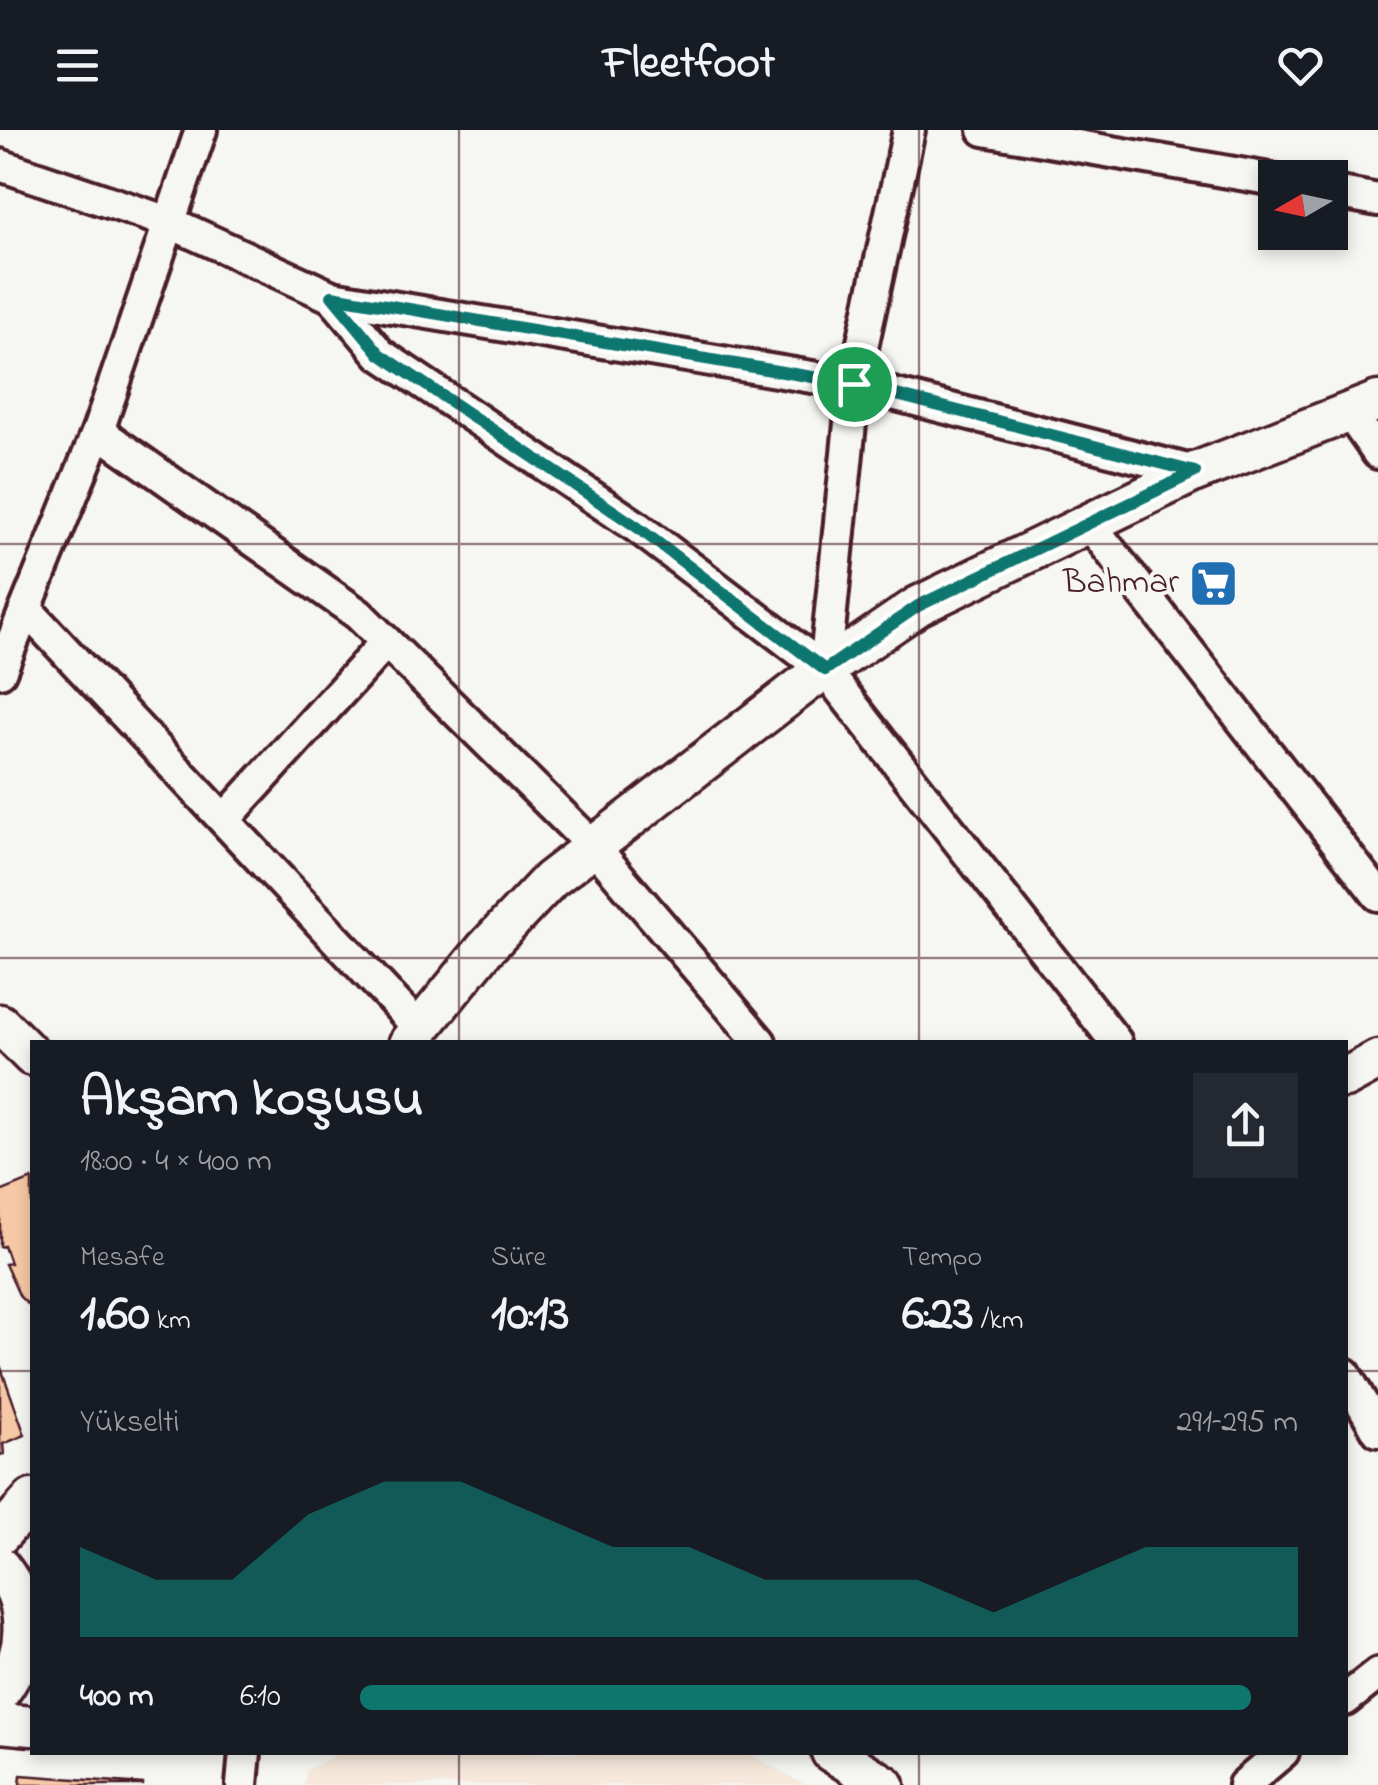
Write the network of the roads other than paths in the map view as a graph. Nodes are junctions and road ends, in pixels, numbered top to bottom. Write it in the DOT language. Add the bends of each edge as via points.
graph roads {
  1 [pos="201,130"];
  2 [pos="909,130"];
  3 [pos="984,130"];
  4 [pos="0,165"];
  5 [pos="1258,177"];
  6 [pos="1348,194"];
  7 [pos="1378,200"];
  8 [pos="171,224"];
  9 [pos="332,296"];
  10 [pos="854,384"];
  11 [pos="1363,407"];
  12 [pos="98,431"];
  13 [pos="1378,453"];
  14 [pos="1195,472"];
  15 [pos="1088,522"];
  16 [pos="26,610"];
  17 [pos="386,642"];
  18 [pos="825,670"];
  19 [pos="0,672"];
  20 [pos="225,819"];
  21 [pos="595,848"];
  22 [pos="1378,895"];
  23 [pos="0,1024"];
  24 [pos="415,1036"];
  25 [pos="758,1040"];
  26 [pos="1114,1040"];
  27 [pos="30,1054"];
  28 [pos="1378,1060"];
  29 [pos="1348,1076"];
  30 [pos="1348,1382"];
  31 [pos="1378,1432"];
  32 [pos="30,1501"];
  33 [pos="0,1535"];
  34 [pos="15,1580"];
  35 [pos="1378,1674"];
  36 [pos="0,1692"];
  37 [pos="1348,1698"];
  38 [pos="0,1723"];
  39 [pos="30,1726"];
  40 [pos="244,1755"];
  41 [pos="842,1755"];
  42 [pos="1279,1755"];
  43 [pos="242,1785"];
  44 [pos="885,1785"];
  45 [pos="1244,1785"];
  1 -- 8 [label="street"];
  2 -- 10 [label="street"];
  3 -- 5 [label="street"];
  4 -- 8 [label="street"];
  6 -- 7 [label="street"];
  8 -- 9 [label="street"];
  8 -- 12 [label="street"];
  9 -- 10 [label="street"];
  9 -- 18 [label="street" via="380,354 637,527"];
  10 -- 14 [label="street"];
  10 -- 18 [label="street"];
  11 -- 13 [label="street"];
  11 -- 14 [label="street"];
  12 -- 16 [label="street"];
  12 -- 17 [label="street" via="358,614"];
  14 -- 15 [label="street"];
  15 -- 18 [label="street" via="918,606"];
  15 -- 22 [label="street"];
  16 -- 19 [label="street"];
  16 -- 20 [label="street"];
  17 -- 20 [label="street"];
  17 -- 21 [label="street"];
  18 -- 21 [label="street"];
  18 -- 26 [label="street"];
  20 -- 24 [label="street"];
  21 -- 24 [label="street" via="550,880"];
  21 -- 25 [label="street"];
  23 -- 27 [label="street"];
  28 -- 29 [label="street"];
  30 -- 31 [label="street"];
  32 -- 33 [label="street"];
  34 -- 36 [label="street" via="23,1645"];
  35 -- 37 [label="street"];
  38 -- 39 [label="street"];
  40 -- 43 [label="street"];
  41 -- 44 [label="street"];
  42 -- 45 [label="street"];
}
